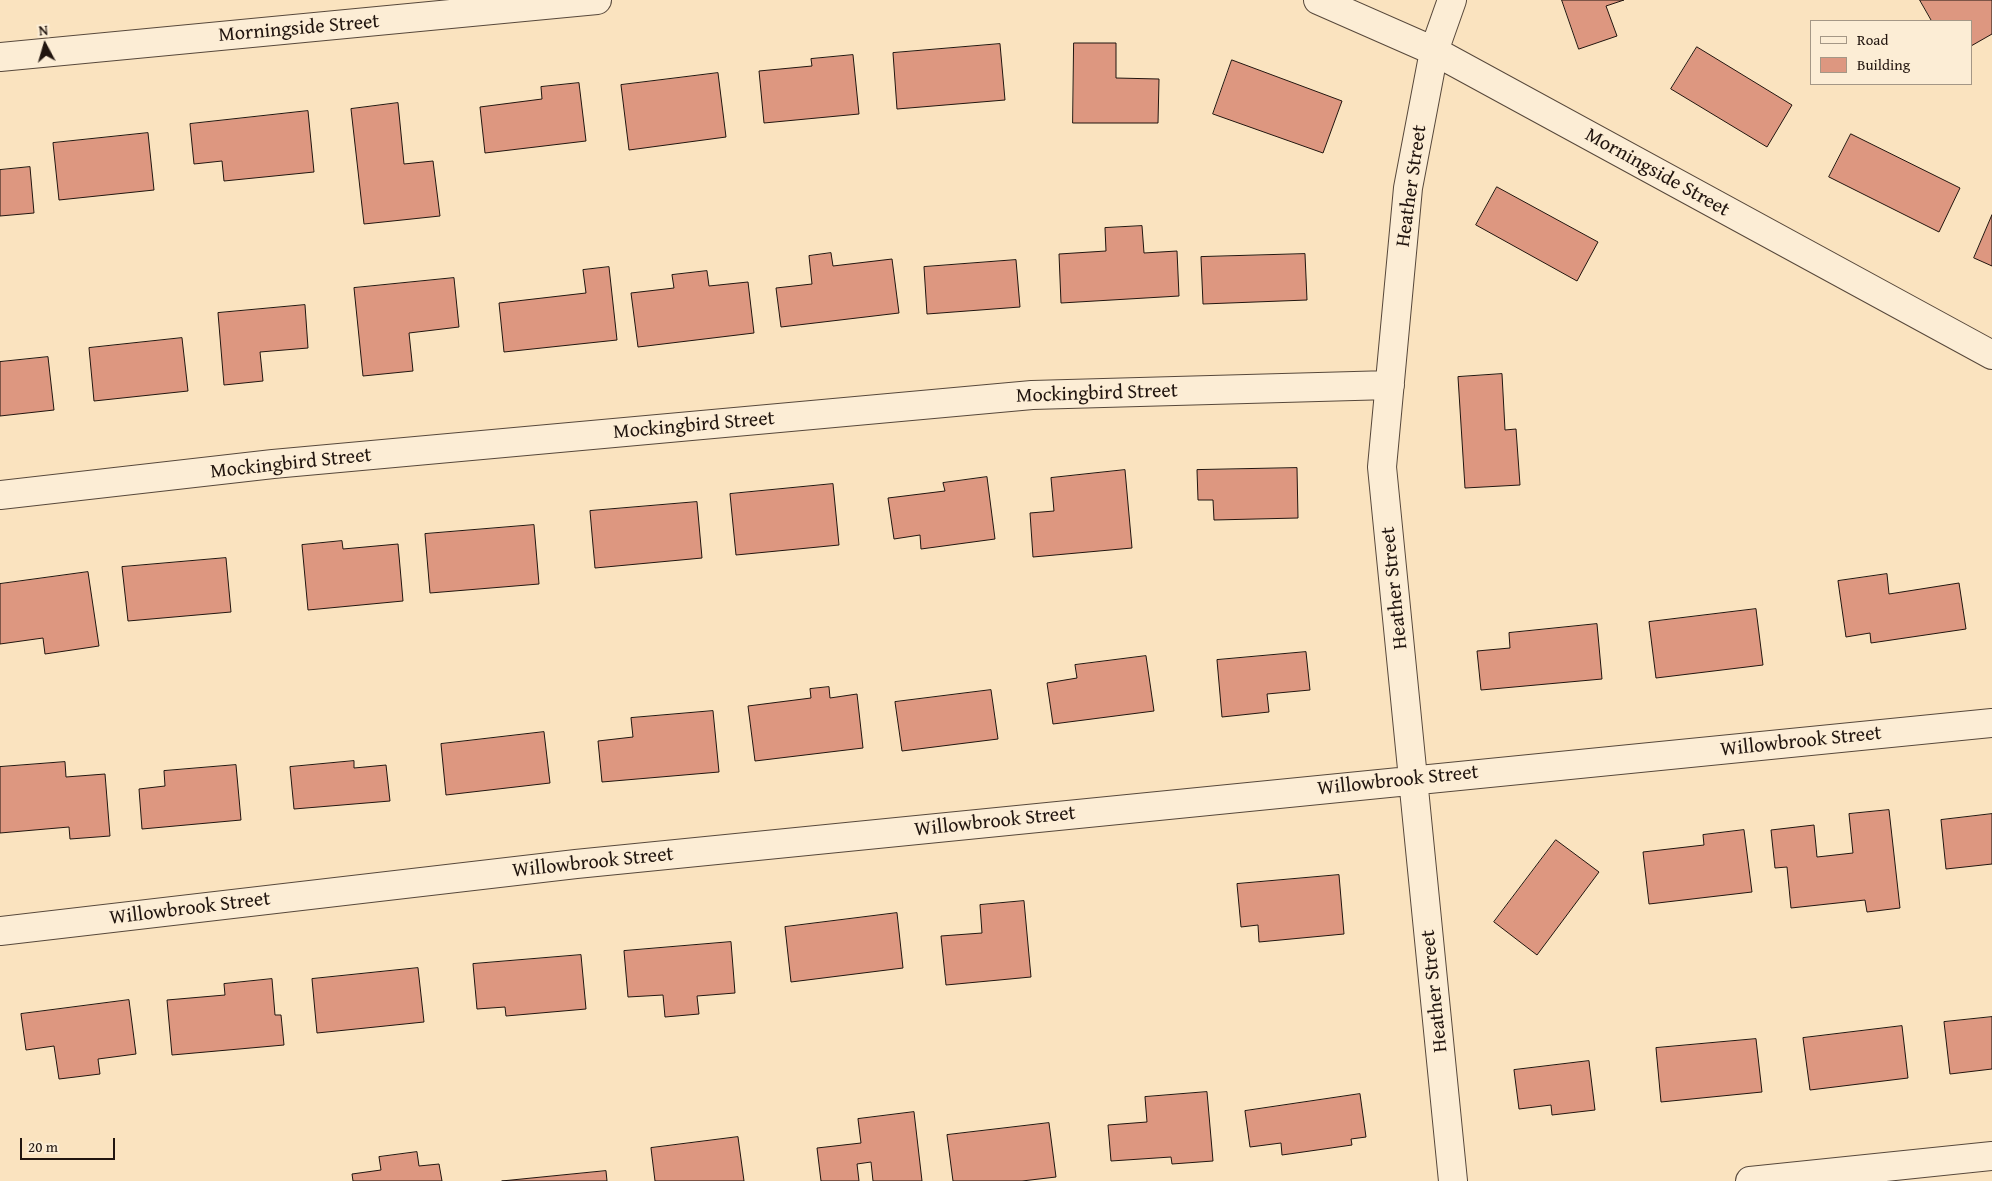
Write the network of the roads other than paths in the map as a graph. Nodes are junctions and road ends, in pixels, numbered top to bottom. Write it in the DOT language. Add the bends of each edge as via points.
graph roads {
  1 [pos="597,0"];
  2 [pos="1318,0"];
  3 [pos="1452,0"];
  4 [pos="1434,51"];
  5 [pos="0,58"];
  6 [pos="1992,356"];
  7 [pos="1390,385"];
  8 [pos="0,495"];
  9 [pos="1992,723"];
  10 [pos="1414,780"];
  11 [pos="0,931"];
  12 [pos="1992,1156"];
  13 [pos="1453,1181"];
  14 [pos="1750,1181"];
  1 -- 5 [label="street, Morningside Street"];
  2 -- 4 [label="street, Morningside Street"];
  3 -- 4 [label="street, Heather Street"];
  4 -- 6 [label="street, Morningside Street"];
  4 -- 7 [label="street, Heather Street" via="1408,188"];
  7 -- 8 [label="street, Mockingbird Street" via="1032,395 273,464"];
  7 -- 10 [label="street, Heather Street" via="1382,467"];
  9 -- 10 [label="street, Willowbrook Street"];
  10 -- 11 [label="street, Willowbrook Street" via="576,864"];
  10 -- 13 [label="street, Heather Street"];
  12 -- 14 [label="street"];
}
